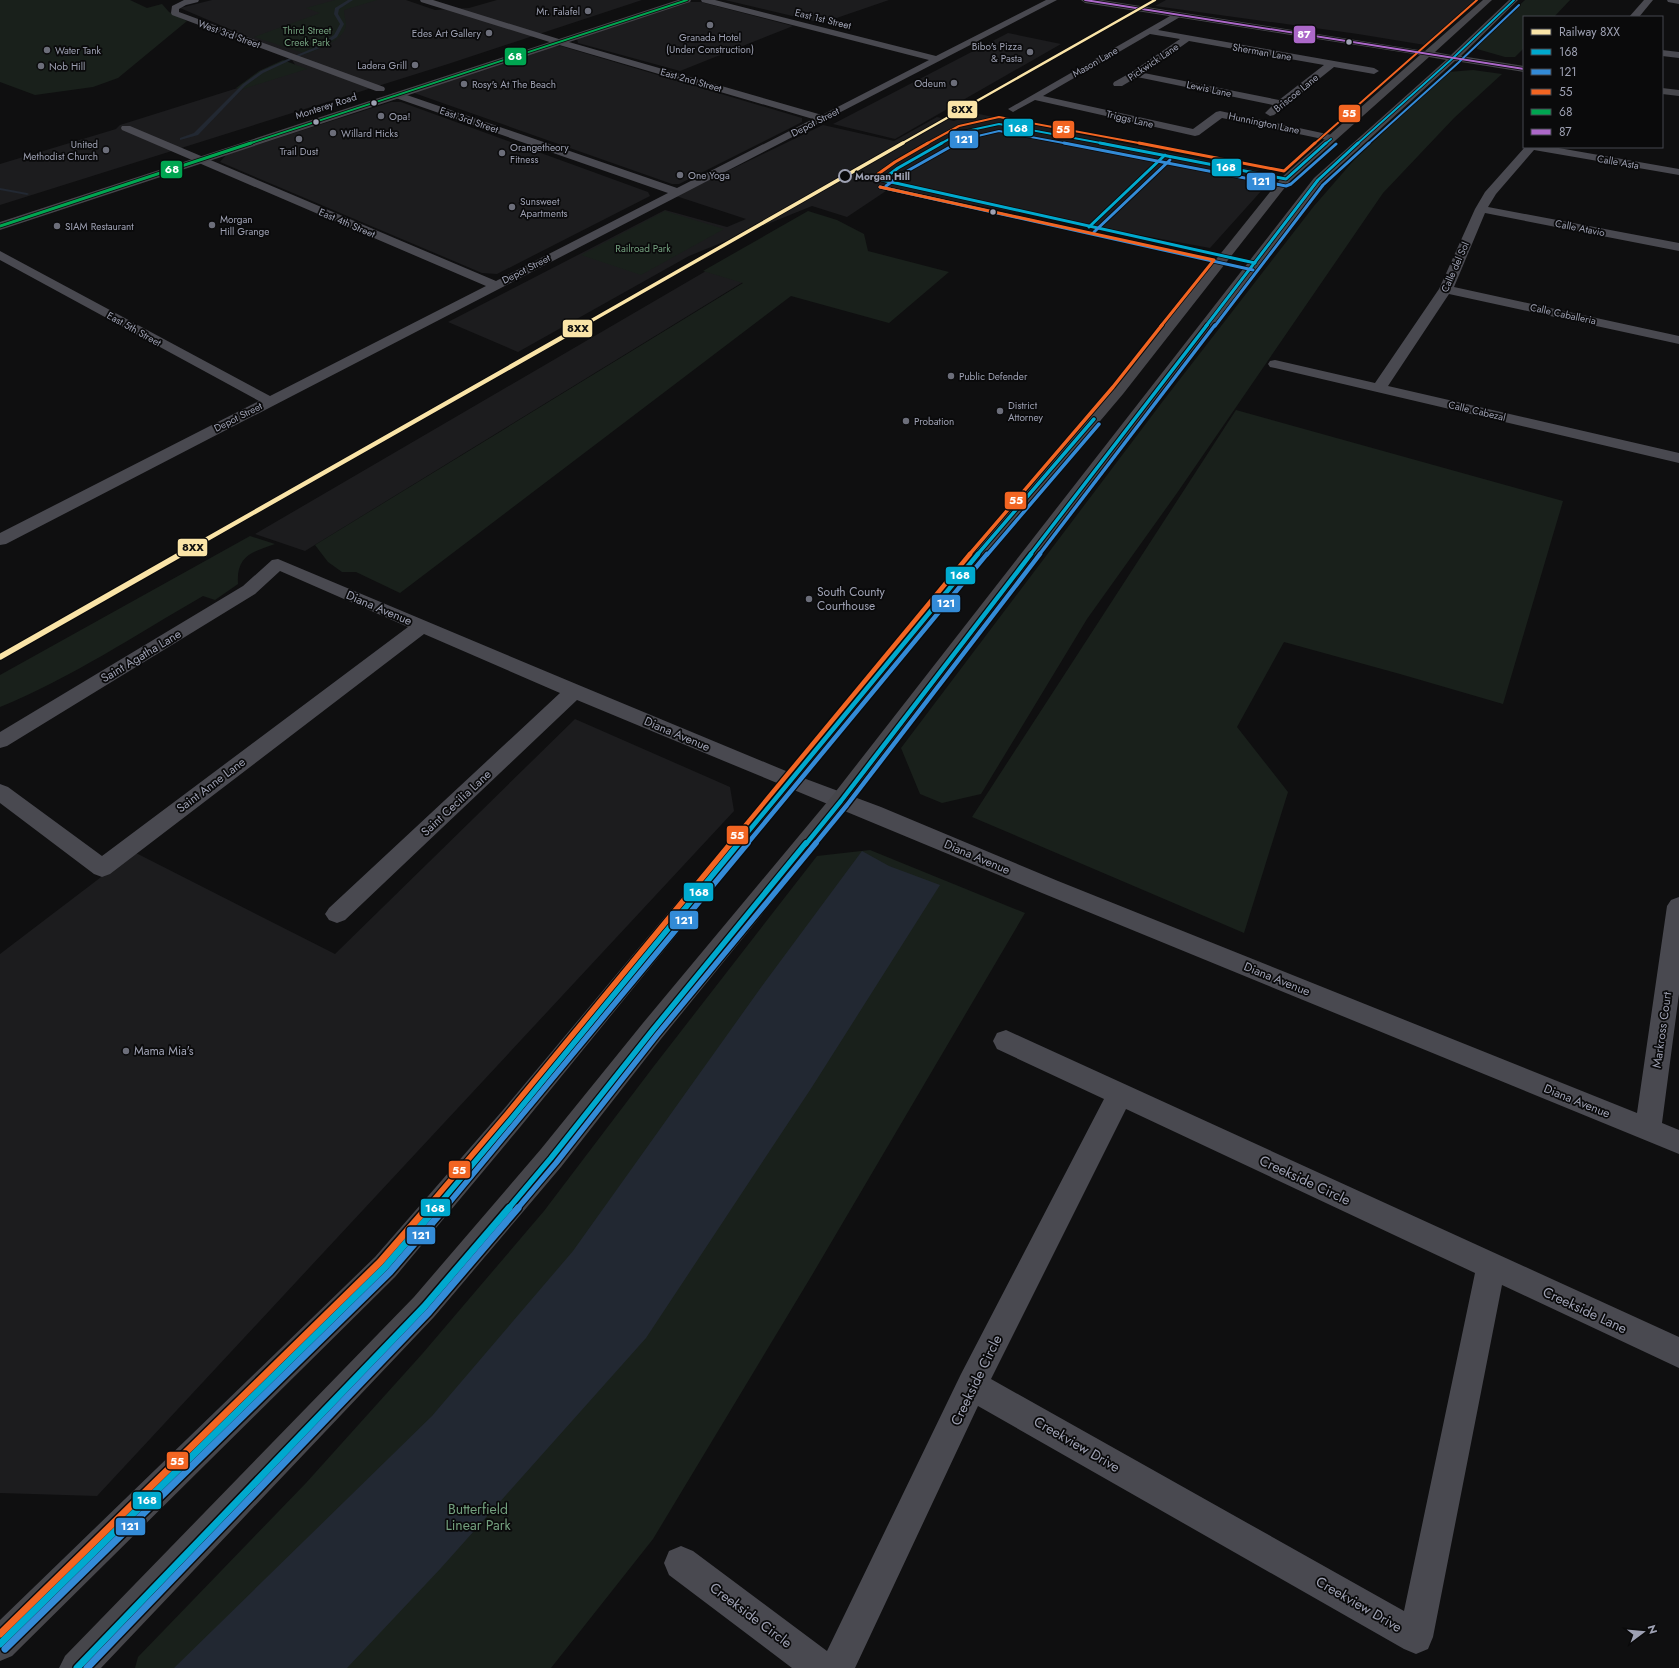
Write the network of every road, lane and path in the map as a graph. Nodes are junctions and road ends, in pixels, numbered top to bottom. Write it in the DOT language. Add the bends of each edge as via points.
graph roads {
  1 [pos="195,0"];
  2 [pos="424,0"];
  3 [pos="687,0"];
  4 [pos="705,0"];
  5 [pos="1053,0"];
  6 [pos="1085,0"];
  7 [pos="1488,0"];
  8 [pos="1514,0"];
  9 [pos="1649,0"];
  10 [pos="1671,0"];
  11 [pos="1679,1"];
  12 [pos="1177,15"];
  13 [pos="1635,16"];
  14 [pos="560,30"];
  15 [pos="1149,31"];
  16 [pos="542,36"];
  17 [pos="1186,38"];
  18 [pos="524,42"];
  19 [pos="559,42"];
  20 [pos="1663,53"];
  21 [pos="1427,54"];
  22 [pos="1679,55"];
  23 [pos="1453,58"];
  24 [pos="936,59"];
  25 [pos="1331,64"];
  26 [pos="1523,69"];
  27 [pos="1374,71"];
  28 [pos="1136,74"];
  29 [pos="1118,84"];
  30 [pos="380,89"];
  31 [pos="394,90"];
  32 [pos="1663,90"];
  33 [pos="1679,93"];
  34 [pos="363,94"];
  35 [pos="1034,97"];
  36 [pos="1281,104"];
  37 [pos="1013,109"];
  38 [pos="1220,114"];
  39 [pos="822,118"];
  40 [pos="1260,122"];
  41 [pos="126,128"];
  42 [pos="1332,138"];
  43 [pos="199,147"];
  44 [pos="1531,148"];
  45 [pos="1538,148"];
  46 [pos="181,153"];
  47 [pos="168,157"];
  48 [pos="200,160"];
  49 [pos="1679,172"];
  50 [pos="677,192"];
  51 [pos="1481,209"];
  52 [pos="0,226"];
  53 [pos="1679,247"];
  54 [pos="0,255"];
  55 [pos="495,285"];
  56 [pos="1446,289"];
  57 [pos="1679,340"];
  58 [pos="1275,364"];
  59 [pos="1379,388"];
  60 [pos="269,401"];
  61 [pos="1679,458"];
  62 [pos="0,540"];
  63 [pos="278,564"];
  64 [pos="422,626"];
  65 [pos="574,691"];
  66 [pos="0,741"];
  67 [pos="791,781"];
  68 [pos="0,792"];
  69 [pos="841,801"];
  70 [pos="1679,906"];
  71 [pos="336,914"];
  72 [pos="1006,1041"];
  73 [pos="1120,1094"];
  74 [pos="1648,1130"];
  75 [pos="1679,1142"];
  76 [pos="1491,1266"];
  77 [pos="1679,1353"];
  78 [pos="972,1385"];
  79 [pos="681,1563"];
  80 [pos="0,1644"];
  81 [pos="77,1668"];
  82 [pos="821,1668"];
  83 [pos="837,1668"];
  1 -- 30 [label="street, West 3rd Street" via="175,8 175,14"];
  2 -- 16 [label="street, East 2nd Street"];
  3 -- 19 [label="main road, Monterey Road"];
  4 -- 24 [label="street, East 1st Street"];
  5 -- 24 [label="street, Depot Street"];
  6 -- 12 [label="main road"];
  7 -- 21 [label="main road"];
  8 -- 23 [label="main road"];
  9 -- 13 [label="street"];
  10 -- 11 [label="street"];
  12 -- 15 [label="street, Mason Lane"];
  12 -- 21 [label="main road"];
  14 -- 16 [label="main road"];
  15 -- 17 [label="street, Sherman Lane"];
  15 -- 35 [label="street, Mason Lane"];
  16 -- 18 [label="main road"];
  16 -- 19 [label="street, East 2nd Street"];
  17 -- 25 [label="street, Sherman Lane"];
  17 -- 28 [label="street, Pickwick Lane"];
  19 -- 31 [label="main road, Monterey Road"];
  19 -- 39 [label="street, East 2nd Street"];
  20 -- 22 [label="street"];
  21 -- 23 [label="main road"];
  21 -- 42 [label="main road"];
  23 -- 26 [label="main road"];
  23 -- 69 [label="main road" via="1318,180"];
  24 -- 39 [label="street, Depot Street"];
  25 -- 27 [label="street, Sherman Lane"];
  25 -- 36 [label="street, Briscoe Lane"];
  28 -- 29 [label="street, Pickwick Lane"];
  28 -- 36 [label="street, Lewis Lane"];
  30 -- 31 [label="main road, Monterey Road"];
  30 -- 34 [label="main road, Monterey Road"];
  31 -- 48 [label="main road, Monterey Road"];
  31 -- 50 [label="street, East 3rd Street"];
  32 -- 33 [label="main road"];
  35 -- 37 [label="street, Mason Lane"];
  35 -- 38 [label="street, Triggs Lane" via="1195,133"];
  36 -- 40 [label="street, Briscoe Lane"];
  38 -- 40 [label="street, Hunnington Lane"];
  39 -- 50 [label="street, Depot Street"];
  40 -- 42 [label="street, Hunnington Lane"];
  41 -- 46 [label="street, East 4th Street"];
  42 -- 67 [label="main road" via="1286,179 1118,391 967,567"];
  43 -- 46 [label="main road"];
  44 -- 51 [label="street, Calle del Sol" via="1491,192"];
  45 -- 49 [label="street, Calle Asta"];
  46 -- 47 [label="main road"];
  46 -- 48 [label="street, East 4th Street"];
  48 -- 52 [label="main road, Monterey Road"];
  48 -- 55 [label="street, East 4th Street"];
  50 -- 55 [label="street, Depot Street"];
  51 -- 53 [label="street, Calle Atavio"];
  51 -- 56 [label="street, Calle del Sol"];
  54 -- 60 [label="street, East 5th Street"];
  55 -- 60 [label="street, Depot Street"];
  56 -- 57 [label="street, Calle Caballeria"];
  56 -- 59 [label="street, Calle del Sol"];
  58 -- 59 [label="street, Calle Cabezal"];
  59 -- 61 [label="street, Calle Cabezal"];
  60 -- 62 [label="street, Depot Street"];
  63 -- 64 [label="street, Diana Avenue"];
  63 -- 66 [label="street, Saint Agatha Lane" via="249,590"];
  64 -- 65 [label="street, Diana Avenue"];
  64 -- 68 [label="street, Saint Anne Lane" via="102,868"];
  65 -- 67 [label="street, Diana Avenue"];
  65 -- 71 [label="street, Saint Cecilia Lane"];
  67 -- 69 [label="street, Diana Avenue"];
  67 -- 80 [label="main road" via="385,1267"];
  69 -- 74 [label="street, Diana Avenue"];
  69 -- 81 [label="main road" via="652,1030 551,1158 424,1307"];
  70 -- 74 [label="street, Markross Court"];
  72 -- 73 [label="street, Creekside Circle"];
  73 -- 76 [label="street, Creekside Circle"];
  73 -- 78 [label="street, Creekside Circle"];
  74 -- 75 [label="street, Diana Avenue"];
  76 -- 77 [label="street, Creekside Lane"];
  76 -- 78 [label="street, Creekview Drive" via="1416,1637"];
  78 -- 83 [label="street, Creekside Circle"];
  79 -- 82 [label="street, Creekside Circle"];
}
